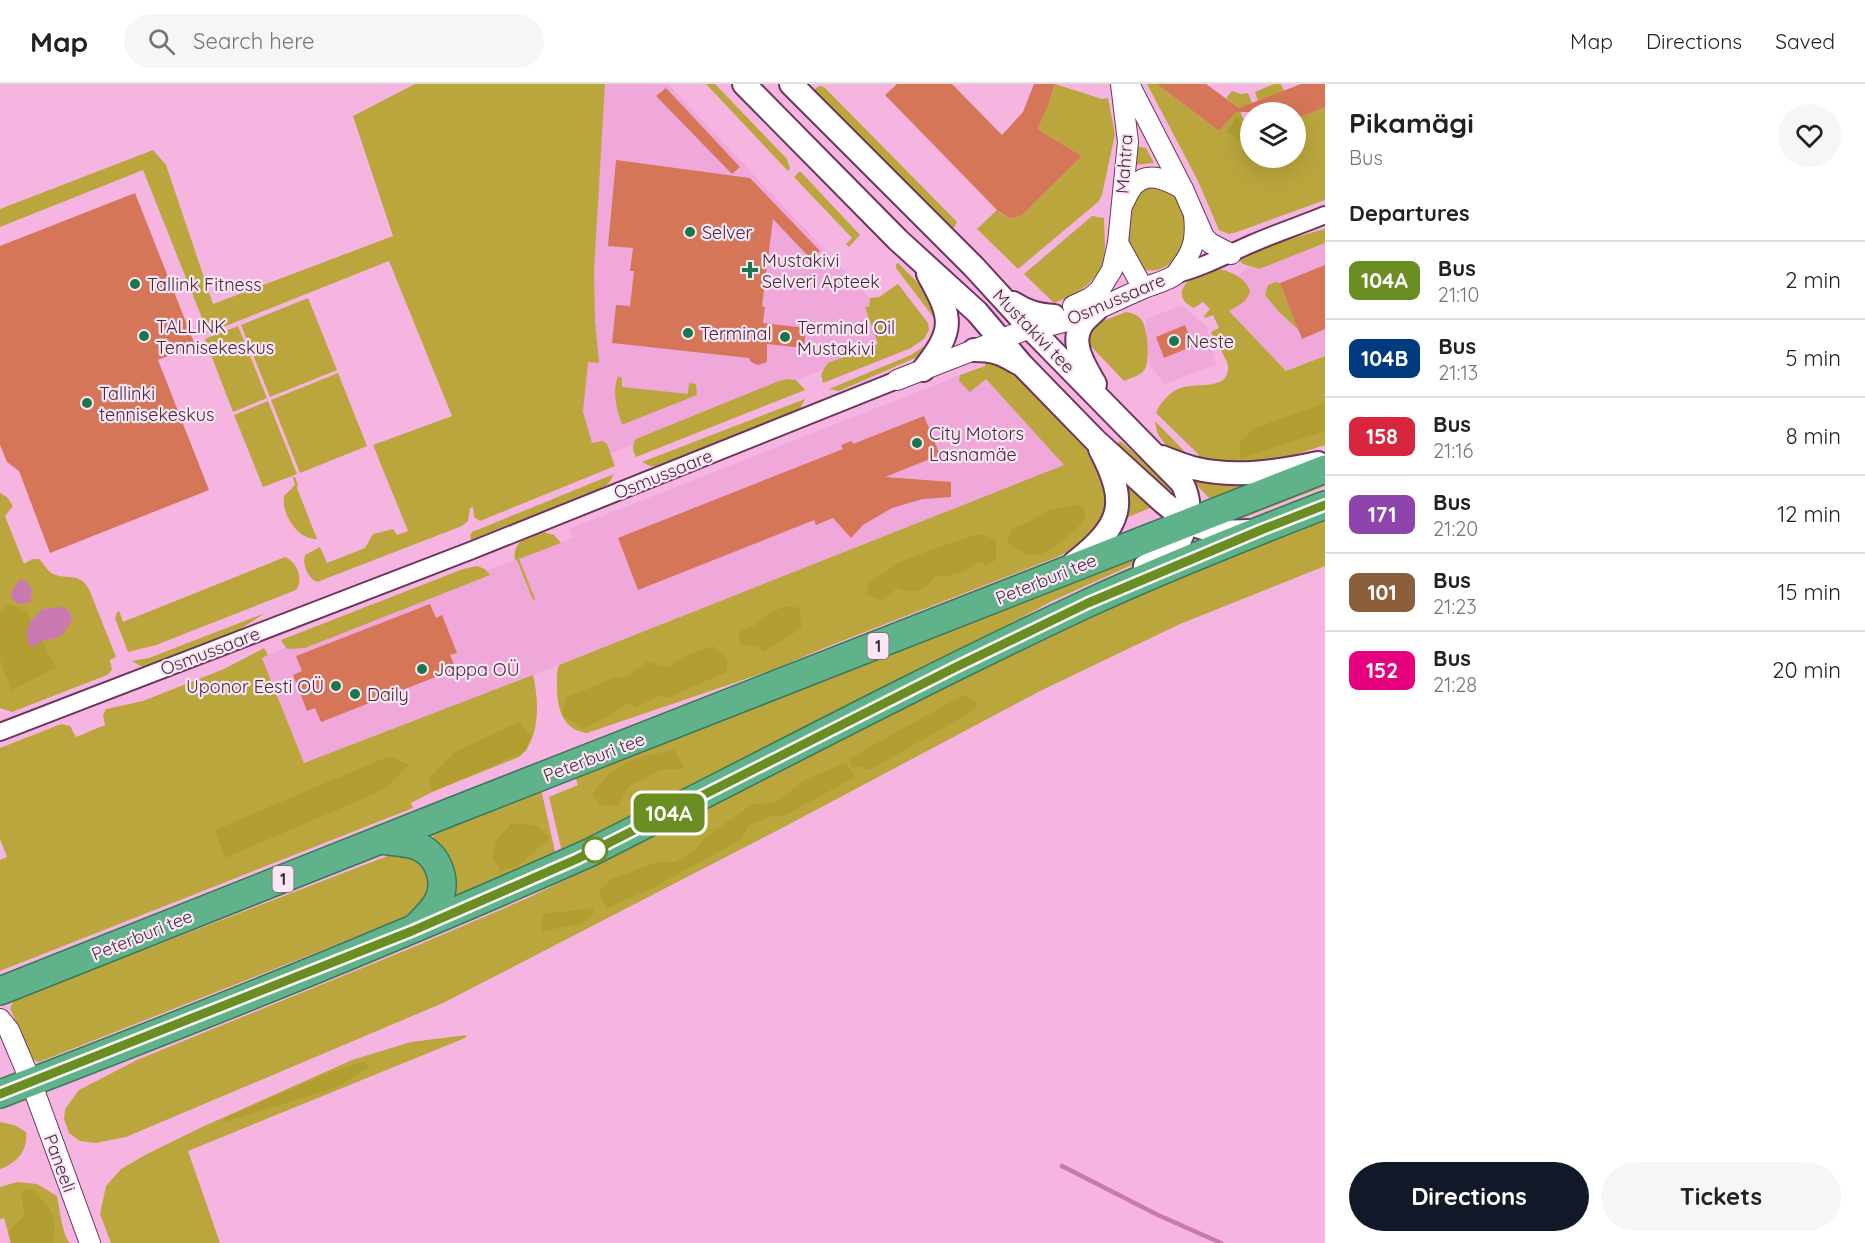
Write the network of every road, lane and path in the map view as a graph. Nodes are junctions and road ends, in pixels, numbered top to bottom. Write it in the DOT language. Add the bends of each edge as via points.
graph roads {
  1 [pos="744,84"];
  2 [pos="791,84"];
  3 [pos="1121,84"];
  4 [pos="1129,84"];
  5 [pos="1183,189"];
  6 [pos="1120,209"];
  7 [pos="1194,215"];
  8 [pos="1325,215"];
  9 [pos="1118,243"];
  10 [pos="1231,254"];
  11 [pos="920,260"];
  12 [pos="1174,275"];
  13 [pos="1143,288"];
  14 [pos="998,293"];
  15 [pos="1097,309"];
  16 [pos="977,312"];
  17 [pos="1054,316"];
  18 [pos="1018,335"];
  19 [pos="974,350"];
  20 [pos="1022,365"];
  21 [pos="923,370"];
  22 [pos="897,380"];
  23 [pos="1104,402"];
  24 [pos="1095,440"];
  25 [pos="1156,454"];
  26 [pos="1325,462"];
  27 [pos="1325,469"];
  28 [pos="1325,505"];
  29 [pos="1188,522"];
  30 [pos="1261,530"];
  31 [pos="1062,573"];
  32 [pos="956,667"];
  33 [pos="0,732"];
  34 [pos="380,840"];
  35 [pos="412,931"];
  36 [pos="0,991"];
  37 [pos="0,1019"];
  38 [pos="31,1082"];
  39 [pos="0,1094"];
  40 [pos="90,1243"];
  1 -- 11 [label="main road, Mustakivi tee"];
  2 -- 14 [label="main road, Mustakivi tee"];
  3 -- 6 [label="street, Mahtra" via="1128,142"];
  4 -- 5 [label="street"];
  5 -- 6 [label="street" via="1159,177 1140,180"];
  5 -- 7 [label="street"];
  6 -- 9 [label="street"];
  7 -- 10 [label="street" via="1204,237"];
  7 -- 12 [label="street" via="1194,245"];
  8 -- 10 [label="street, Osmussaare"];
  9 -- 13 [label="street"];
  9 -- 17 [label="street" via="1112,270 1099,291"];
  10 -- 12 [label="street, Osmussaare"];
  11 -- 16 [label="main road, Mustakivi tee"];
  11 -- 21 [label="main road" via="948,314 948,329"];
  12 -- 13 [label="street, Osmussaare"];
  13 -- 15 [label="street, Osmussaare"];
  14 -- 17 [label="main road" via="1023,310"];
  14 -- 18 [label="main road, Mustakivi tee"];
  15 -- 18 [label="street, Osmussaare"];
  15 -- 23 [label="main road" via="1081,325 1078,346"];
  16 -- 18 [label="main road, Mustakivi tee"];
  16 -- 18 [label="main road" via="1015,327"];
  17 -- 18 [label="street"];
  18 -- 19 [label="street, Osmussaare"];
  18 -- 20 [label="main road"];
  18 -- 23 [label="main road, Mustakivi tee" via="1053,351"];
  19 -- 20 [label="main road, Mustakivi tee" via="992,350"];
  19 -- 21 [label="street, Osmussaare"];
  20 -- 24 [label="main road, Mustakivi tee"];
  21 -- 22 [label="street, Osmussaare"];
  22 -- 33 [label="street, Osmussaare"];
  23 -- 25 [label="main road, Mustakivi tee"];
  24 -- 29 [label="main road, Mustakivi tee"];
  24 -- 31 [label="main road" via="1108,464 1118,508 1096,546"];
  25 -- 26 [label="main road, Mustakivi tee" via="1192,468 1226,473"];
  25 -- 29 [label="main road" via="1186,490"];
  27 -- 29 [label="highway, Peterburi tee / 1"];
  28 -- 30 [label="highway, Peterburi tee"];
  29 -- 30 [label="main road, Peterburi tee" via="1216,532"];
  29 -- 31 [label="highway, Peterburi tee / 1"];
  29 -- 32 [label="main road" via="1171,553 1030,621"];
  30 -- 32 [label="highway, Peterburi tee" via="1088,603"];
  31 -- 34 [label="highway, Peterburi tee / 1"];
  32 -- 35 [label="highway, Peterburi tee" via="591,852"];
  34 -- 35 [label="highway" via="417,846 430,853 438,864 442,890 439,900"];
  34 -- 36 [label="highway, Peterburi tee / 1"];
  35 -- 38 [label="highway, Peterburi tee"];
  37 -- 38 [label="street" via="9,1030"];
  38 -- 39 [label="highway, Peterburi tee"];
  38 -- 40 [label="street, Paneeli"];
}
